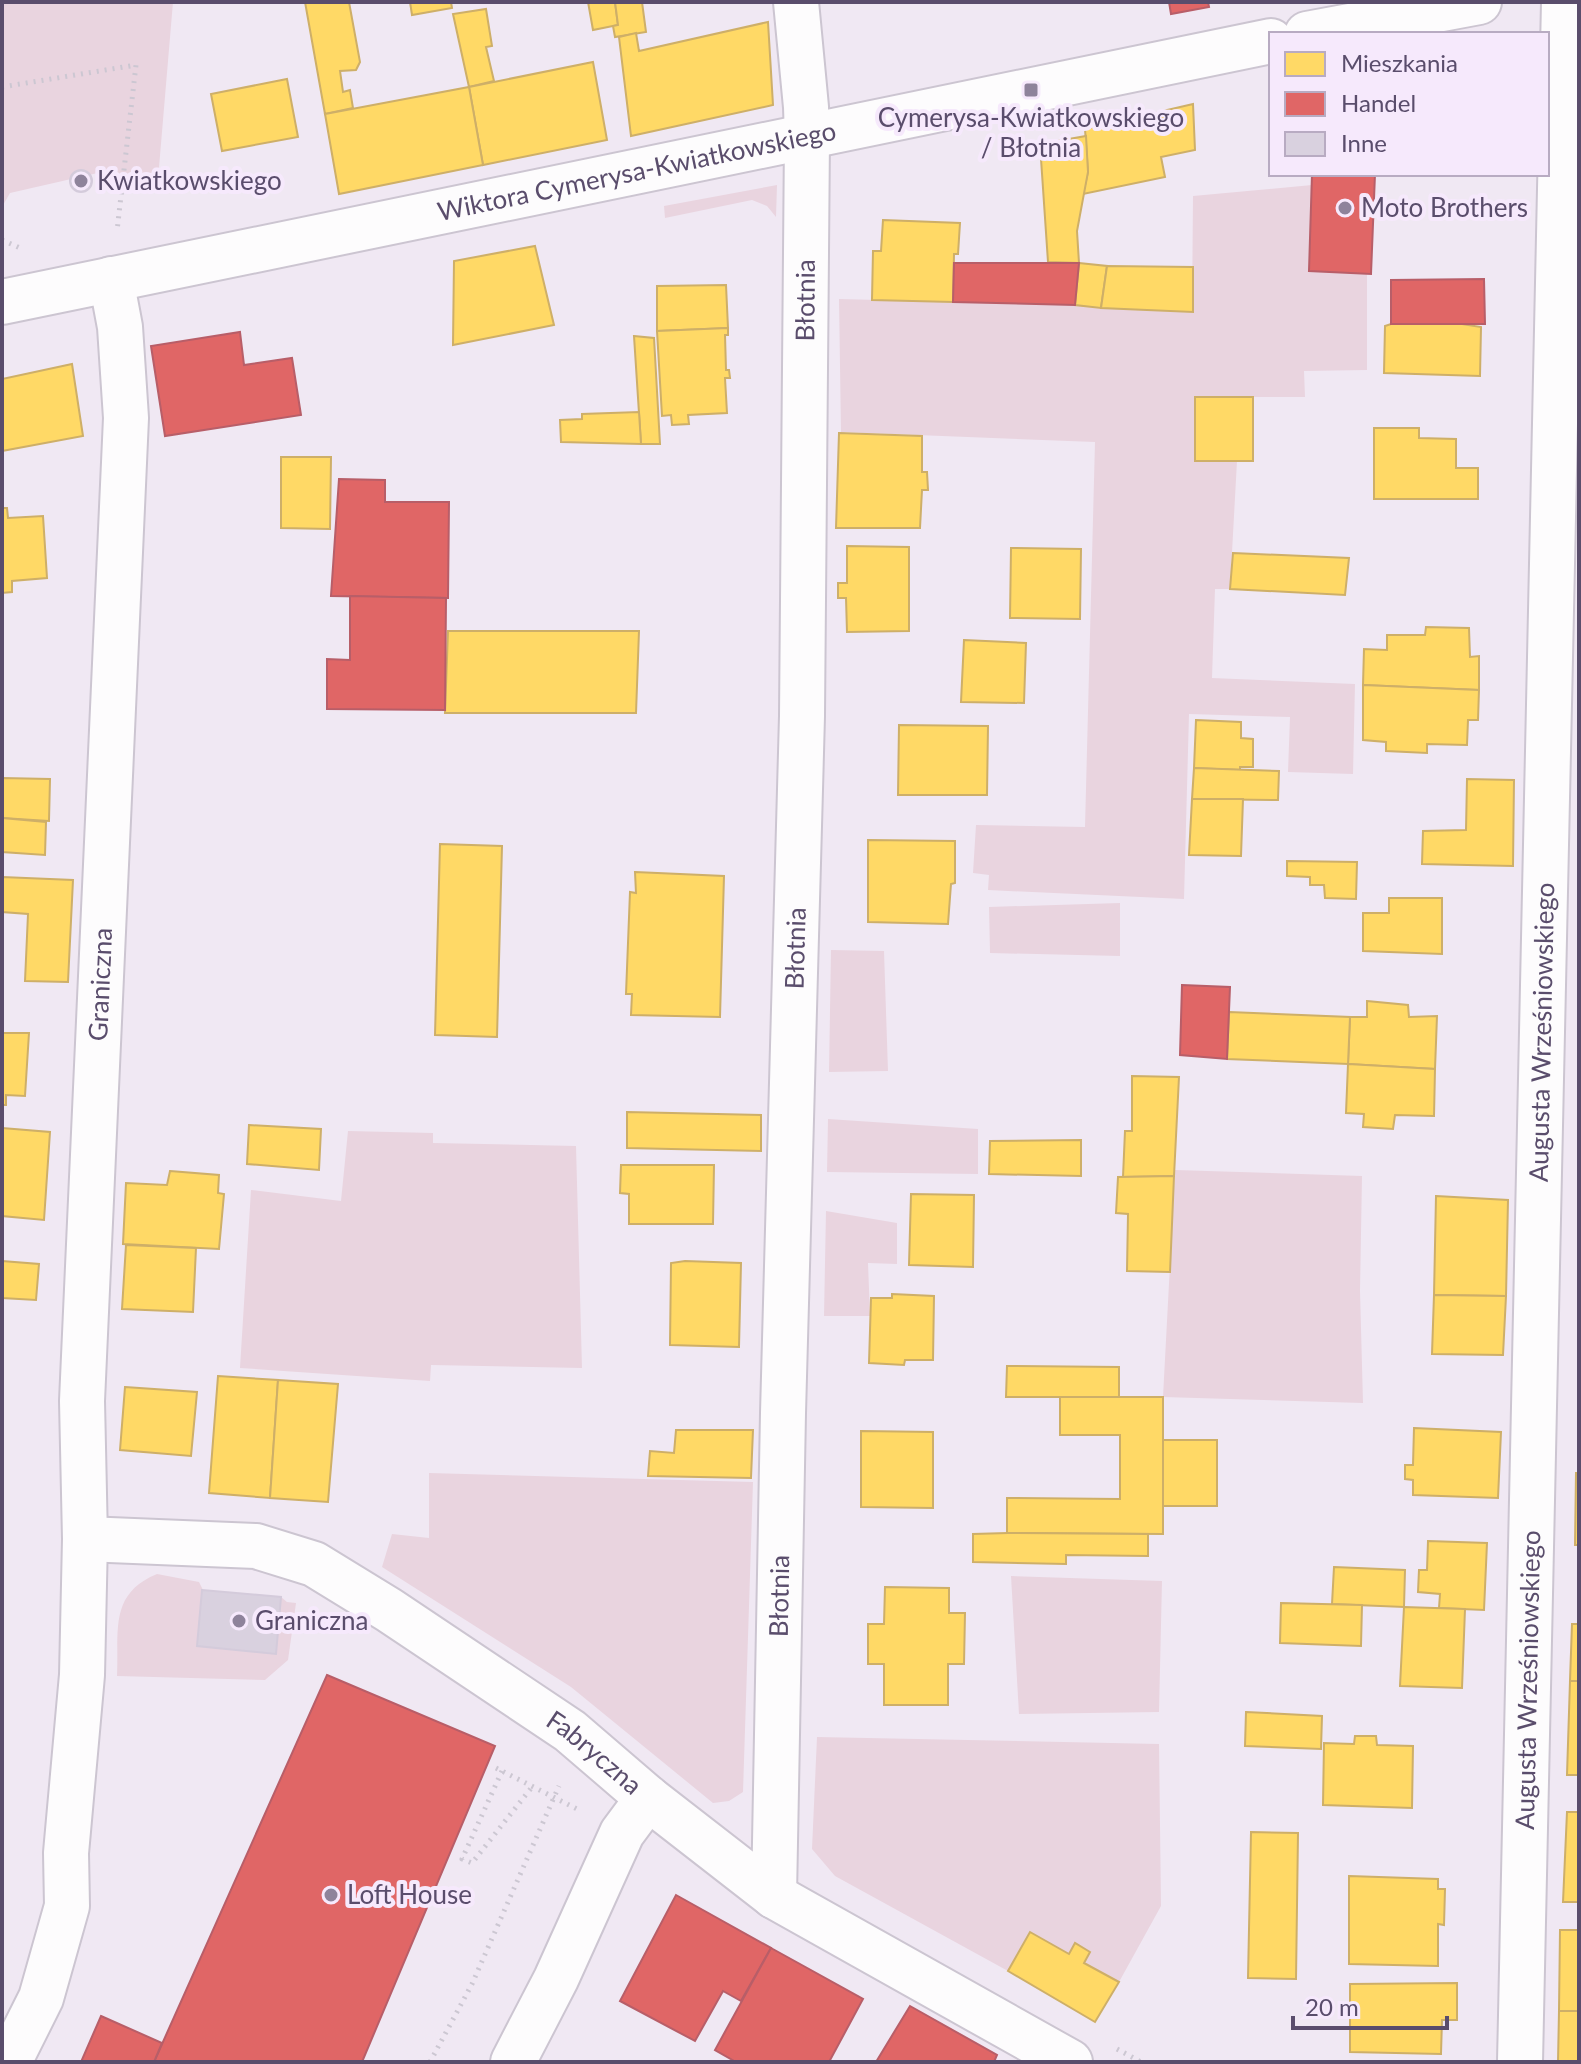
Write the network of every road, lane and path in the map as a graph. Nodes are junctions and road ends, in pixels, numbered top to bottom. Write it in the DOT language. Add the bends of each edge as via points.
graph roads {
  1 [pos="796,2"];
  2 [pos="1479,2"];
  3 [pos="1564,2"];
  4 [pos="1318,32"];
  5 [pos="1269,41"];
  6 [pos="2,87"];
  7 [pos="807,137"];
  8 [pos="116,237"];
  9 [pos="111,279"];
  10 [pos="2,302"];
  11 [pos="85,1539"];
  12 [pos="563,1777"];
  13 [pos="532,1787"];
  14 [pos="554,1796"];
  15 [pos="648,1798"];
  16 [pos="774,1896"];
  17 [pos="9,2062"];
  18 [pos="430,2062"];
  19 [pos="513,2062"];
  20 [pos="1070,2062"];
  21 [pos="1520,2062"];
  1 -- 7 [label="street, Błotnia"];
  2 -- 4 [label="street"];
  3 -- 21 [label="street, Augusta Wrześniowskiego"];
  5 -- 7 [label="street, Wiktora Cymerysa-Kwiatkowskiego"];
  6 -- 8 [label="path" via="136,65"];
  7 -- 9 [label="street, Wiktora Cymerysa-Kwiatkowskiego"];
  7 -- 16 [label="street, Błotnia" via="802,716"];
  9 -- 10 [label="street, Wiktora Cymerysa-Kwiatkowskiego"];
  9 -- 11 [label="street, Graniczna" via="126,418 82,1401"];
  11 -- 15 [label="street, Fabryczna" via="256,1546 314,1564 570,1731"];
  11 -- 17 [label="street, Graniczna" via="67,1906 41,1998"];
  12 -- 14 [label="path"];
  13 -- 13 [label="path" via="472,1863 462,1859 499,1769"];
  13 -- 14 [label="path"];
  14 -- 18 [label="path" via="472,1984"];
  15 -- 16 [label="street, Fabryczna"];
  15 -- 19 [label="street" via="622,1833"];
  16 -- 20 [label="street, Fabryczna"];
}
